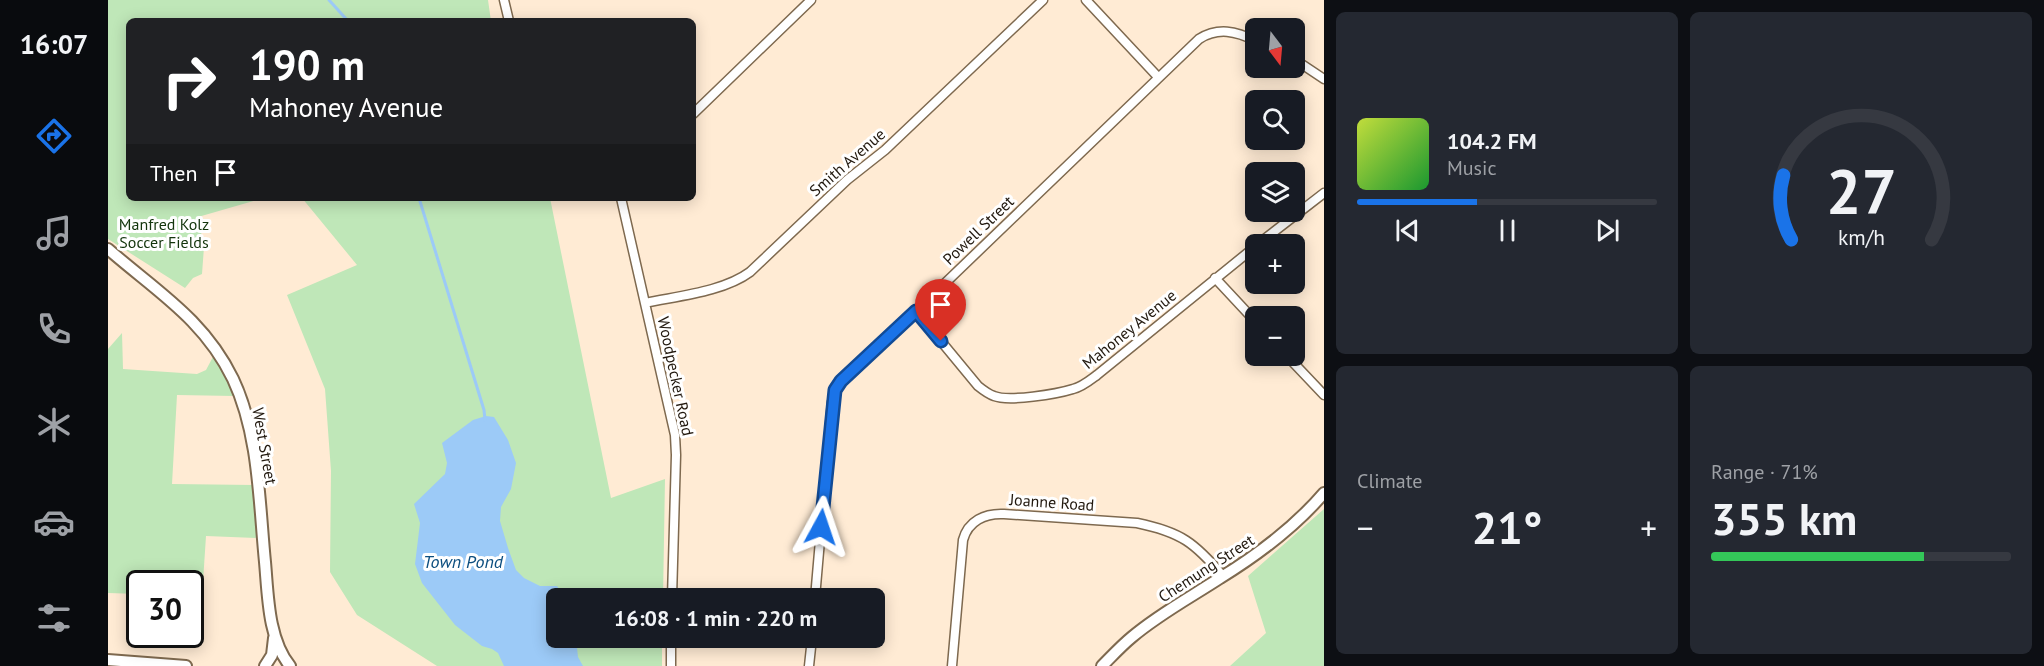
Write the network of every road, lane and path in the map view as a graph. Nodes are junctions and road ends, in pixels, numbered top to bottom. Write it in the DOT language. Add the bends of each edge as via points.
graph roads {
  1 [pos="504,0"];
  2 [pos="811,0"];
  3 [pos="1043,0"];
  4 [pos="1086,0"];
  5 [pos="508,18"];
  6 [pos="1245,37"];
  7 [pos="1305,66"];
  8 [pos="1158,77"];
  9 [pos="1324,79"];
  10 [pos="696,111"];
  11 [pos="1324,193"];
  12 [pos="622,201"];
  13 [pos="1271,234"];
  14 [pos="108,249"];
  15 [pos="1245,254"];
  16 [pos="1215,278"];
  17 [pos="645,303"];
  18 [pos="1245,310"];
  19 [pos="916,311"];
  20 [pos="1296,366"];
  21 [pos="1324,395"];
  22 [pos="1324,493"];
  23 [pos="1223,576"];
  24 [pos="672,588"];
  25 [pos="816,588"];
  26 [pos="274,628"];
  27 [pos="671,648"];
  28 [pos="811,648"];
  29 [pos="108,660"];
  30 [pos="186,666"];
  31 [pos="265,666"];
  32 [pos="291,666"];
  33 [pos="671,666"];
  34 [pos="809,666"];
  35 [pos="952,666"];
  36 [pos="1102,666"];
  1 -- 5 [label="street"];
  2 -- 10 [label="street"];
  3 -- 17 [label="street, Smith Avenue" via="750,272 720,286"];
  4 -- 8 [label="street"];
  6 -- 8 [label="street, Powell Street" via="1225,30 1211,33 1199,39"];
  7 -- 9 [label="street"];
  8 -- 19 [label="street, Powell Street"];
  11 -- 13 [label="street"];
  12 -- 17 [label="street, Woodpecker Road"];
  14 -- 26 [label="street, West Street" via="193,320 213,344 233,380 253,448"];
  15 -- 16 [label="street"];
  16 -- 18 [label="street"];
  16 -- 19 [label="street, Mahoney Avenue" via="1085,384 1018,398 995,397 983,390"];
  17 -- 24 [label="street, Woodpecker Road" via="676,445"];
  19 -- 25 [label="street, Powell Street" via="835,390"];
  20 -- 21 [label="street"];
  22 -- 23 [label="street, Chemung Street" via="1281,536"];
  23 -- 35 [label="street, Joanne Road" via="1202,551 1186,540 1150,526 987,515 971,524 963,540"];
  23 -- 36 [label="street, Chemung Street" via="1140,629"];
  26 -- 31 [label="street, West Street" via="273,649"];
  26 -- 32 [label="street, West Street"];
  27 -- 33 [label="street"];
  28 -- 34 [label="street"];
  29 -- 30 [label="street"];
}
